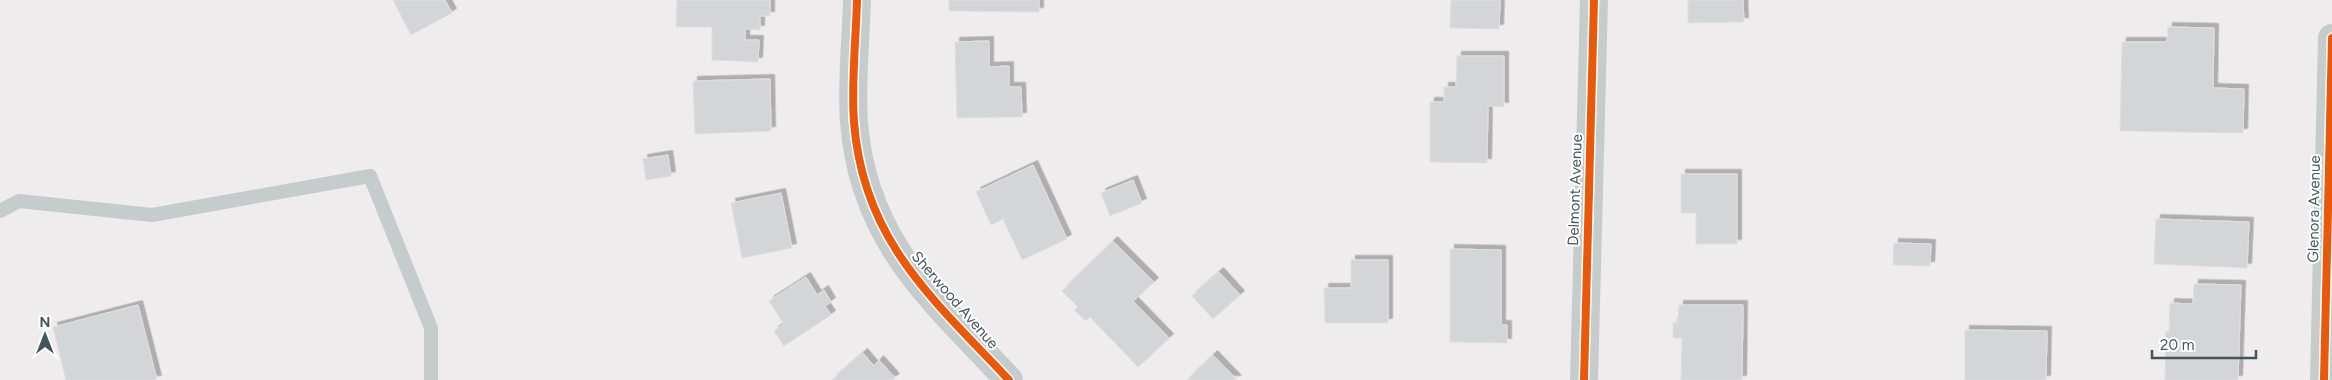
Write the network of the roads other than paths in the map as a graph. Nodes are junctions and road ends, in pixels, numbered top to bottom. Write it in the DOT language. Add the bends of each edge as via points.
graph roads {
  1 [pos="857,0"];
  2 [pos="1594,0"];
  3 [pos="2332,38"];
  4 [pos="0,211"];
  5 [pos="431,380"];
  6 [pos="1009,380"];
  7 [pos="1584,380"];
  8 [pos="2324,380"];
  1 -- 6 [label="street, Sherwood Avenue" via="854,122 862,172 872,205 894,250 924,291"];
  2 -- 7 [label="street, Delmont Avenue"];
  3 -- 8 [label="street, Glenora Avenue"];
  4 -- 5 [label="lane" via="19,201 152,215 370,176 431,328"];
}
